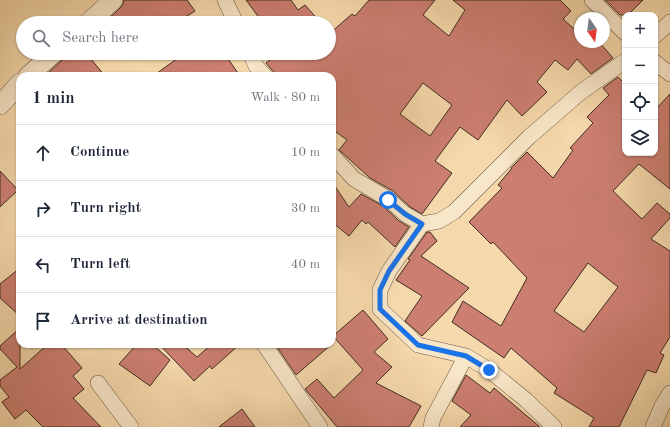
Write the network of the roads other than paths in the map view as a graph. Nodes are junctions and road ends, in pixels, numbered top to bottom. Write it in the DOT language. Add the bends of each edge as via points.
graph roads {
  1 [pos="113,0"];
  2 [pos="225,0"];
  3 [pos="592,0"];
  4 [pos="96,16"];
  5 [pos="233,16"];
  6 [pos="670,22"];
  7 [pos="622,31"];
  8 [pos="658,33"];
  9 [pos="47,60"];
  10 [pos="253,60"];
  11 [pos="622,63"];
  12 [pos="658,64"];
  13 [pos="34,72"];
  14 [pos="261,72"];
  15 [pos="670,74"];
  16 [pos="16,90"];
  17 [pos="0,105"];
  18 [pos="336,159"];
  19 [pos="422,224"];
  20 [pos="267,348"];
  21 [pos="466,356"];
  22 [pos="98,383"];
  23 [pos="670,393"];
  24 [pos="131,427"];
  25 [pos="320,427"];
  26 [pos="431,427"];
  27 [pos="554,427"];
  28 [pos="654,427"];
  1 -- 4 [label="street"];
  2 -- 5 [label="street"];
  3 -- 7 [label="street"];
  6 -- 8 [label="street"];
  9 -- 13 [label="street"];
  10 -- 14 [label="street"];
  11 -- 19 [label="street" via="581,92 529,137 454,212 439,221"];
  12 -- 15 [label="street"];
  16 -- 17 [label="street"];
  18 -- 19 [label="street" via="354,179"];
  19 -- 21 [label="street" via="389,271 380,290 380,309 418,345"];
  20 -- 25 [label="street"];
  21 -- 26 [label="street" via="433,418"];
  21 -- 27 [label="street" via="489,370"];
  22 -- 24 [label="street"];
  23 -- 28 [label="street"];
}
